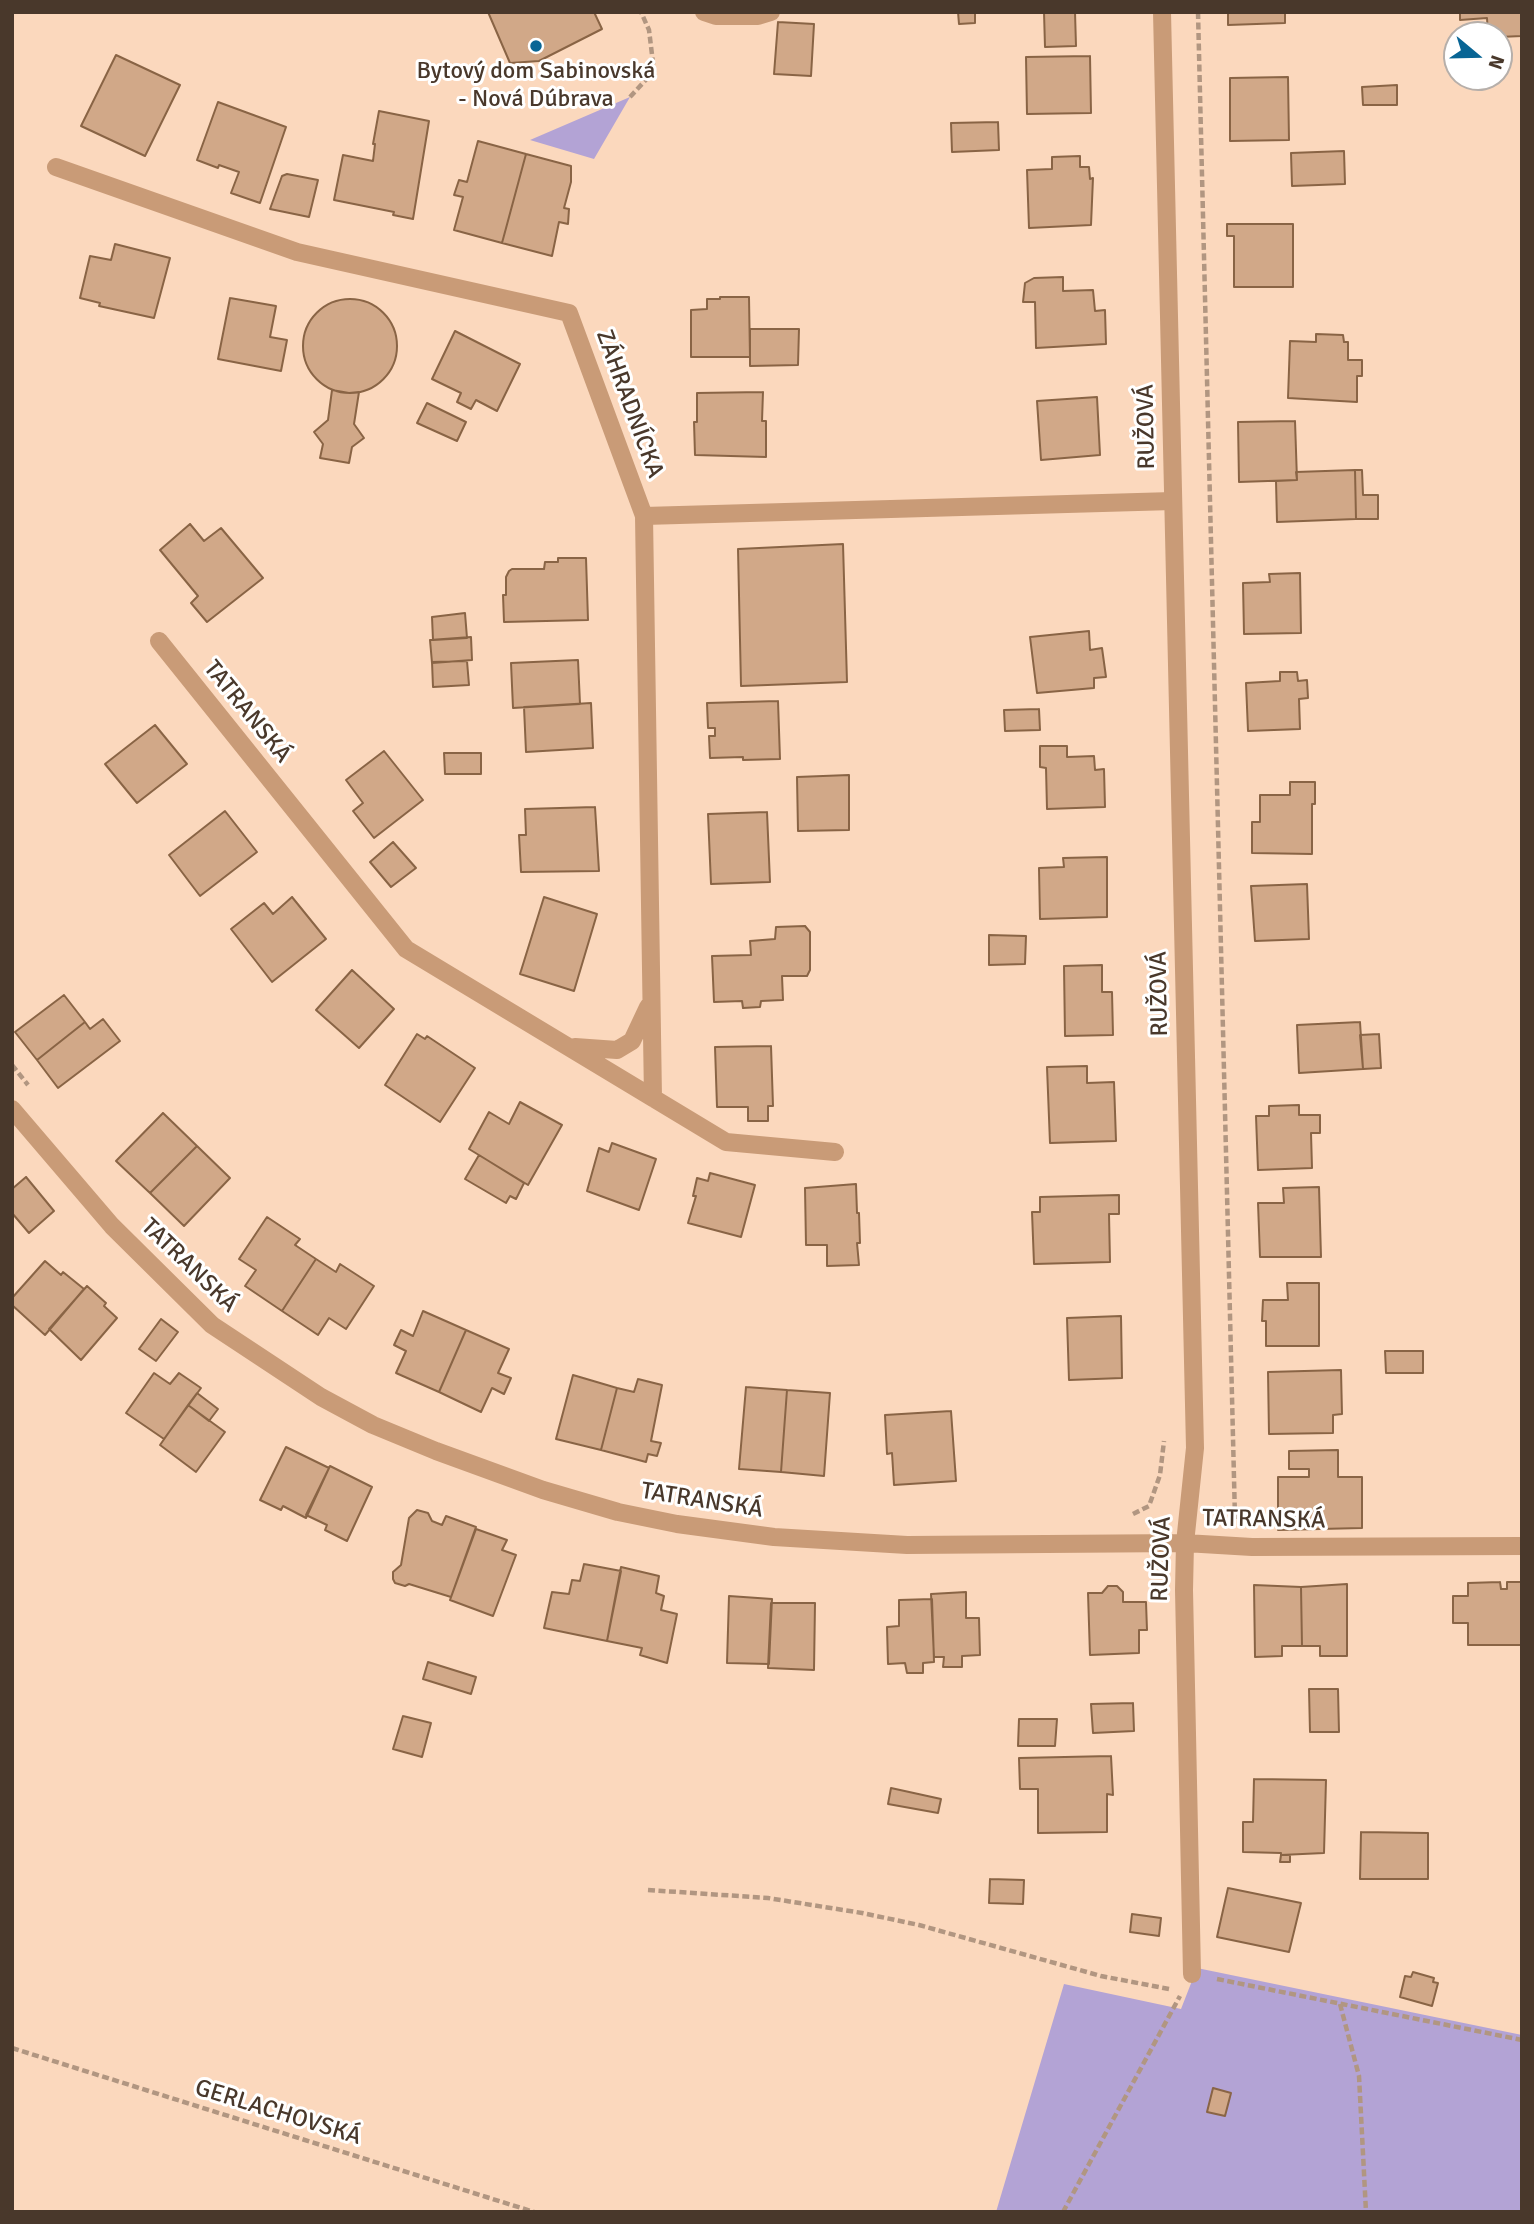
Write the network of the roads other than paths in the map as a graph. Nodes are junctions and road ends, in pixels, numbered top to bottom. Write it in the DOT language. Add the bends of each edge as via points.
graph roads {
  1 [pos="704,12"];
  2 [pos="771,12"];
  3 [pos="1162,12"];
  4 [pos="55,167"];
  5 [pos="1173,501"];
  6 [pos="644,516"];
  7 [pos="159,641"];
  8 [pos="652,997"];
  9 [pos="566,1046"];
  10 [pos="653,1098"];
  11 [pos="12,1109"];
  12 [pos="835,1152"];
  13 [pos="1185,1543"];
  14 [pos="1522,1546"];
  15 [pos="1192,1974"];
  1 -- 2 [label="street" via="716,16"];
  3 -- 5 [label="street, RUŽOVÁ"];
  4 -- 6 [label="street, ZÁHRADNÍCKA" via="297,251 569,313"];
  5 -- 6 [label="street, ZÁHRADNÍCKA"];
  5 -- 13 [label="street, RUŽOVÁ" via="1195,1448"];
  6 -- 8 [label="street"];
  7 -- 9 [label="street, TATRANSKÁ" via="405,949"];
  8 -- 9 [label="street" via="632,1041 617,1051"];
  8 -- 10 [label="street"];
  9 -- 10 [label="street, TATRANSKÁ"];
  10 -- 12 [label="street, TATRANSKÁ" via="726,1142"];
  11 -- 13 [label="street, TATRANSKÁ" via="112,1226 212,1325 321,1397 436,1451 618,1513 774,1537 907,1545"];
  13 -- 14 [label="street, TATRANSKÁ"];
  13 -- 15 [label="street, RUŽOVÁ"];
}
